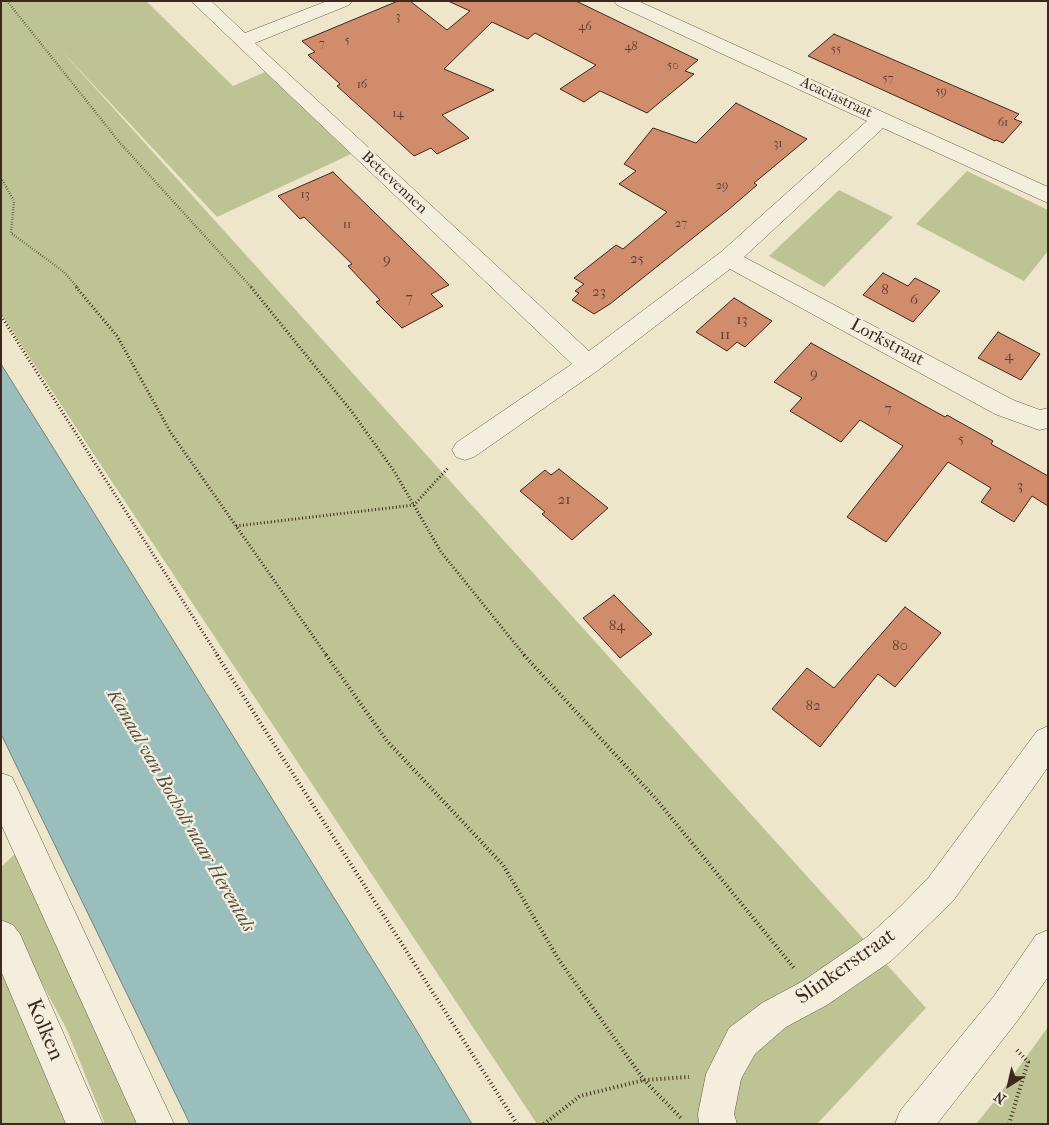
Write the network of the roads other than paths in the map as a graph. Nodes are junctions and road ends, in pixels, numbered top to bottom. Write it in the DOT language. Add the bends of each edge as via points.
graph roads {
  1 [pos="200,1"];
  2 [pos="344,1"];
  3 [pos="623,1"];
  4 [pos="243,41"];
  5 [pos="882,119"];
  6 [pos="1048,196"];
  7 [pos="728,258"];
  8 [pos="588,365"];
  9 [pos="1048,418"];
  10 [pos="465,450"];
  11 [pos="1048,741"];
  12 [pos="1,788"];
  13 [pos="1,937"];
  14 [pos="1048,947"];
  15 [pos="85,1124"];
  16 [pos="156,1124"];
  17 [pos="718,1124"];
  18 [pos="913,1124"];
  1 -- 4 [label="street, Bettevennen"];
  2 -- 4 [label="street"];
  3 -- 5 [label="street, Acaciastraat"];
  4 -- 8 [label="street, Bettevennen"];
  5 -- 6 [label="street, Acaciastraat"];
  5 -- 7 [label="street"];
  7 -- 8 [label="street"];
  7 -- 9 [label="street, Lorkstraat" via="1004,407 1038,420"];
  8 -- 10 [label="street"];
  11 -- 17 [label="street, Slinkerstraat" via="941,889 879,949 815,993 774,1015 742,1041 724,1074 716,1114"];
  12 -- 16 [label="street"];
  13 -- 15 [label="street, Kolken" via="8,946"];
  14 -- 18 [label="street" via="993,1025"];
}
